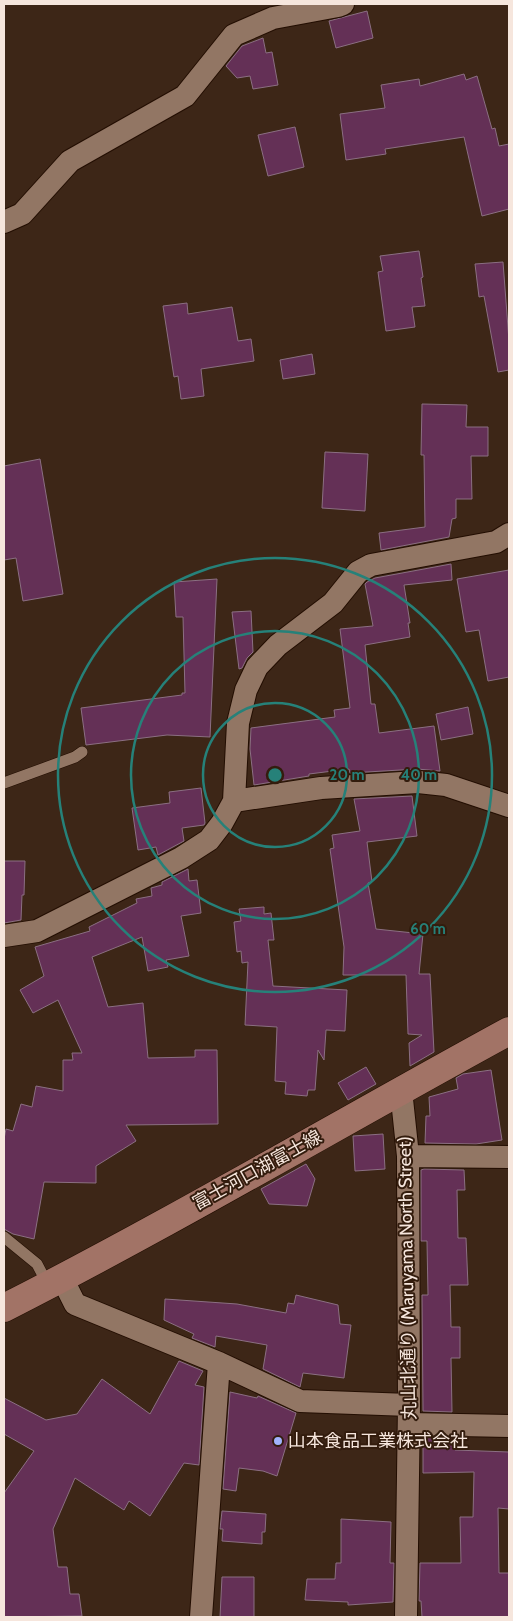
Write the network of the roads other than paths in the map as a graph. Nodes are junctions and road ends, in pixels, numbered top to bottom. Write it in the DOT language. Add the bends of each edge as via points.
graph roads {
  1 [pos="343,4"];
  2 [pos="4,222"];
  3 [pos="509,534"];
  4 [pos="82,752"];
  5 [pos="4,783"];
  6 [pos="234,801"];
  7 [pos="509,806"];
  8 [pos="4,936"];
  9 [pos="509,1031"];
  10 [pos="401,1090"];
  11 [pos="408,1156"];
  12 [pos="509,1157"];
  13 [pos="4,1237"];
  14 [pos="55,1282"];
  15 [pos="4,1308"];
  16 [pos="219,1363"];
  17 [pos="409,1415"];
  18 [pos="509,1426"];
  19 [pos="201,1617"];
  20 [pos="406,1617"];
  1 -- 2 [label="street" via="273,18 234,35 185,96 70,161 22,214"];
  3 -- 6 [label="street" via="496,542 371,565 358,572 334,602 278,646 257,667 246,690 238,723"];
  4 -- 5 [label="lane"];
  6 -- 7 [label="street" via="321,788 418,782 446,785"];
  6 -- 8 [label="street" via="209,840 181,858 37,931"];
  9 -- 10 [label="main road, 富士河口湖富士線"];
  10 -- 11 [label="street, 丸山北通り (Maruyama North Street)"];
  10 -- 14 [label="main road, 富士河口湖富士線"];
  11 -- 12 [label="street"];
  11 -- 17 [label="street, 丸山北通り (Maruyama North Street)"];
  13 -- 14 [label="lane"];
  14 -- 15 [label="main road, 富士河口湖富士線"];
  14 -- 16 [label="street" via="75,1304"];
  16 -- 17 [label="street" via="300,1401"];
  16 -- 19 [label="street"];
  17 -- 18 [label="street"];
  17 -- 20 [label="street, 丸山北通り (Maruyama North Street)"];
}
